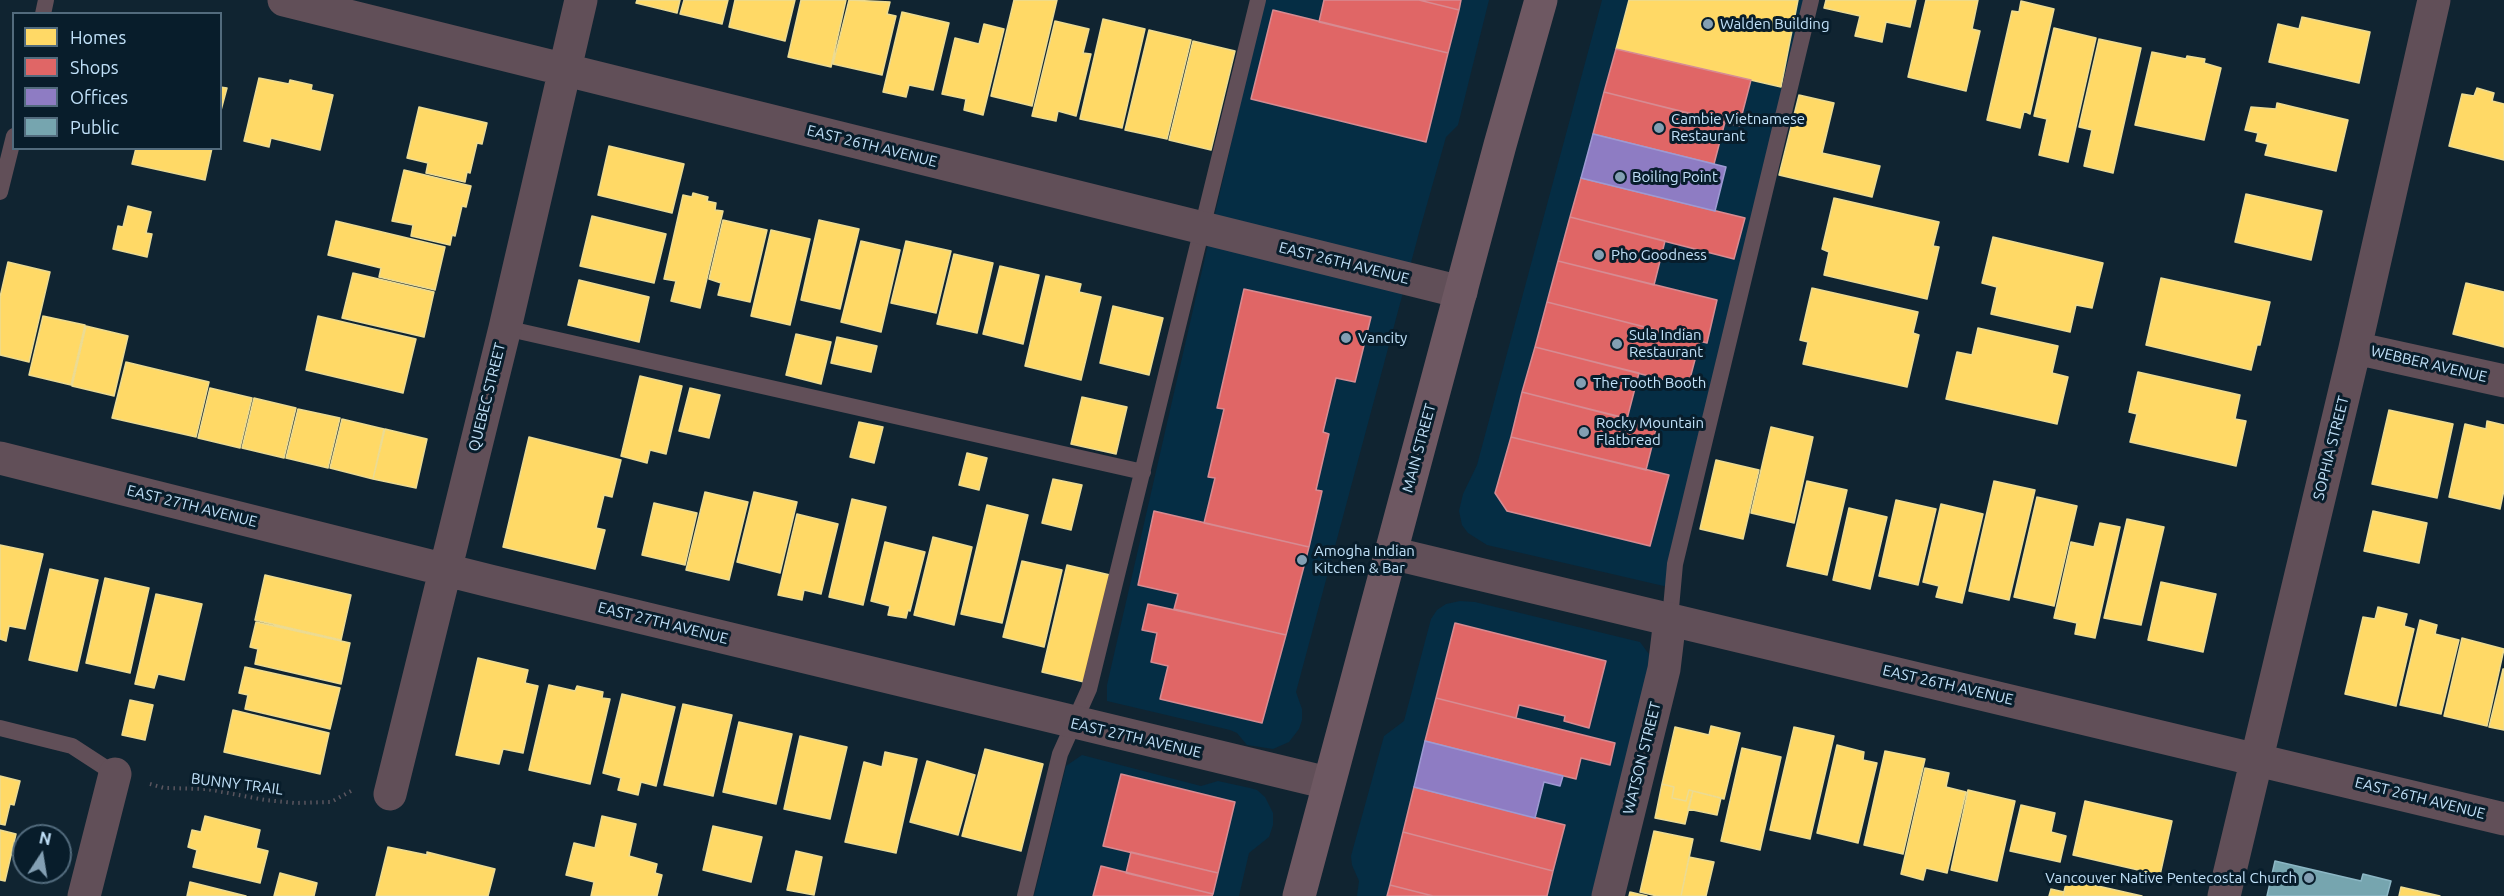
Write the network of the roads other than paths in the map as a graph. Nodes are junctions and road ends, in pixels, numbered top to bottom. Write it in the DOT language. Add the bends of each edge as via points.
graph roads {
  1 [pos="284,0"];
  2 [pos="581,0"];
  3 [pos="1258,0"];
  4 [pos="1541,0"];
  5 [pos="1811,0"];
  6 [pos="2434,0"];
  7 [pos="565,71"];
  8 [pos="12,144"];
  9 [pos="0,192"];
  10 [pos="1203,229"];
  11 [pos="1461,292"];
  12 [pos="505,328"];
  13 [pos="2355,348"];
  14 [pos="2504,381"];
  15 [pos="0,458"];
  16 [pos="1143,472"];
  17 [pos="1391,552"];
  18 [pos="444,569"];
  19 [pos="1670,619"];
  20 [pos="1074,723"];
  21 [pos="0,728"];
  22 [pos="2256,759"];
  23 [pos="115,774"];
  24 [pos="1328,783"];
  25 [pos="390,794"];
  26 [pos="2504,819"];
  27 [pos="84,896"];
  28 [pos="1025,896"];
  29 [pos="1299,896"];
  30 [pos="1608,896"];
  31 [pos="2224,896"];
  1 -- 7 [label="street, EAST 26TH AVENUE"];
  2 -- 7 [label="street, QUEBEC STREET"];
  3 -- 10 [label="lane"];
  4 -- 11 [label="main road, MAIN STREET"];
  5 -- 19 [label="lane" via="1675,564"];
  6 -- 13 [label="street, SOPHIA STREET"];
  7 -- 10 [label="street, EAST 26TH AVENUE"];
  7 -- 12 [label="street, QUEBEC STREET"];
  8 -- 9 [label="lane"];
  10 -- 11 [label="street, EAST 26TH AVENUE"];
  10 -- 16 [label="lane"];
  11 -- 17 [label="main road, MAIN STREET"];
  12 -- 16 [label="lane"];
  12 -- 18 [label="street, QUEBEC STREET"];
  13 -- 14 [label="street, WEBBER AVENUE"];
  13 -- 22 [label="street, SOPHIA STREET"];
  15 -- 18 [label="street, EAST 27TH AVENUE"];
  16 -- 20 [label="lane" via="1089,690"];
  17 -- 19 [label="street, EAST 26TH AVENUE"];
  17 -- 24 [label="main road, MAIN STREET"];
  18 -- 20 [label="street, EAST 27TH AVENUE"];
  18 -- 25 [label="street, QUEBEC STREET"];
  19 -- 22 [label="street, EAST 26TH AVENUE"];
  19 -- 30 [label="street, WATSON STREET" via="1664,669"];
  20 -- 24 [label="street, EAST 27TH AVENUE"];
  20 -- 28 [label="lane" via="1060,754"];
  21 -- 23 [label="lane" via="72,746"];
  22 -- 26 [label="street, EAST 26TH AVENUE"];
  22 -- 31 [label="street, SOPHIA STREET"];
  23 -- 27 [label="street"];
  24 -- 29 [label="main road, MAIN STREET"];
}
